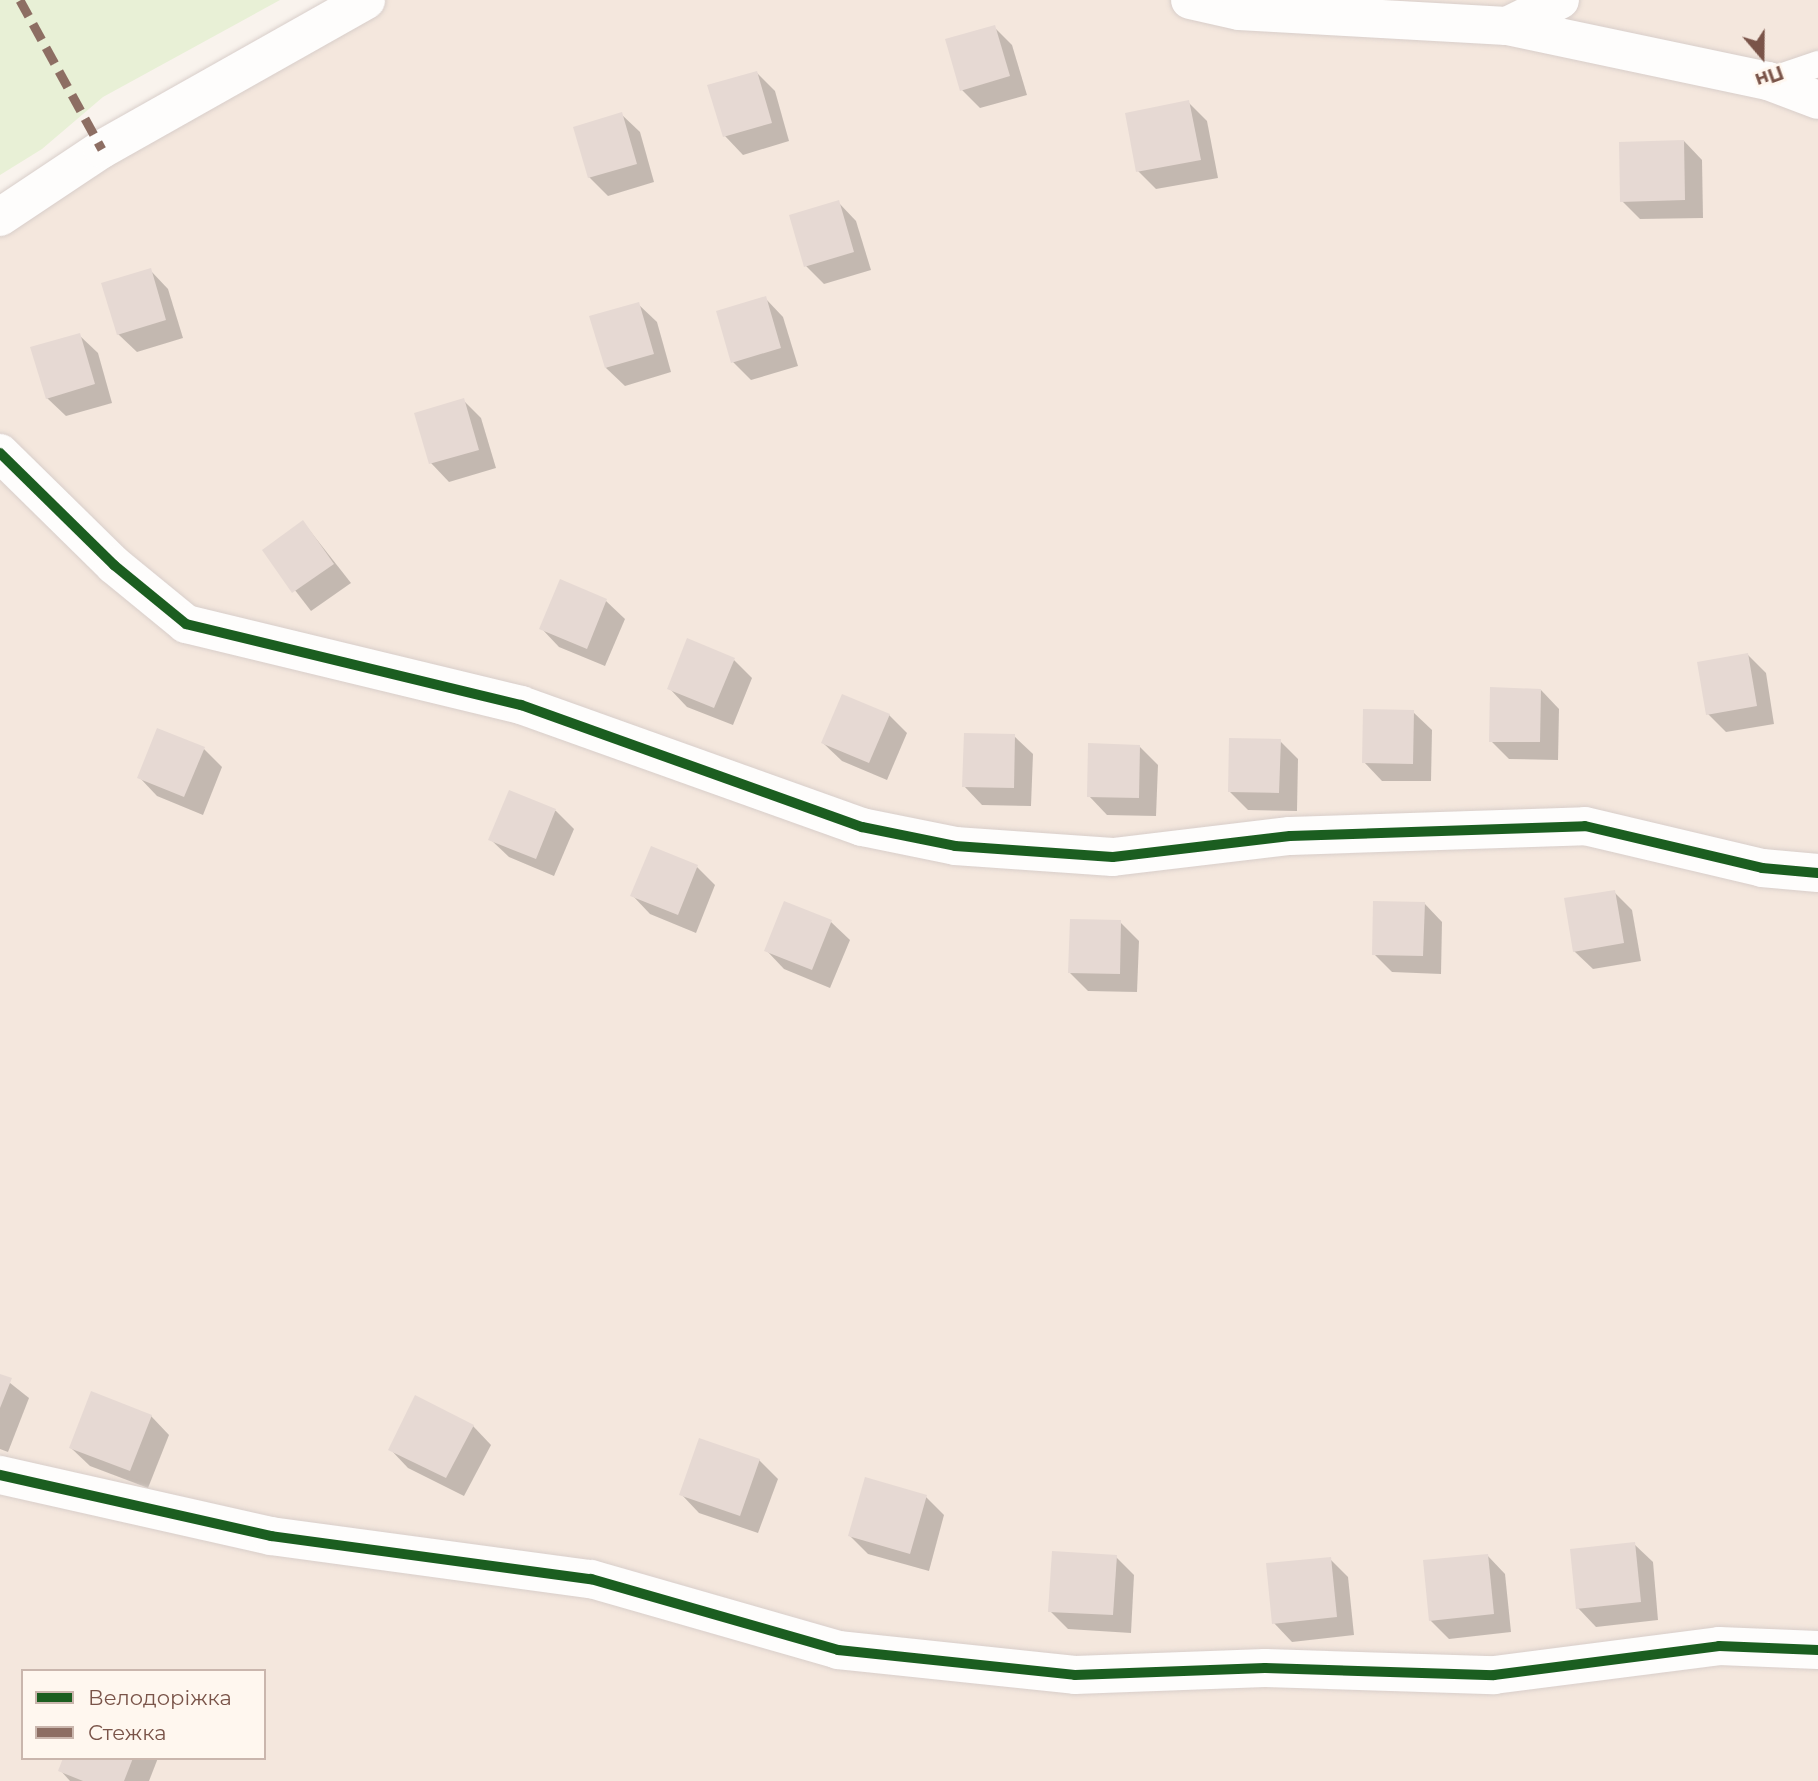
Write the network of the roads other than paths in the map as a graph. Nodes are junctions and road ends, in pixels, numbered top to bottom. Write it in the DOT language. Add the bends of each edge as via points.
graph roads {
  1 [pos="366,0"];
  2 [pos="1190,0"];
  3 [pos="1560,0"];
  4 [pos="1507,26"];
  5 [pos="1818,64"];
  6 [pos="1768,81"];
  7 [pos="1818,100"];
  8 [pos="0,217"];
  9 [pos="0,453"];
  10 [pos="1818,873"];
  11 [pos="0,1475"];
  12 [pos="1818,1650"];
  1 -- 8 [label="street" via="102,149"];
  2 -- 4 [label="street" via="1239,10"];
  3 -- 4 [label="street"];
  4 -- 6 [label="street"];
  5 -- 6 [label="lane"];
  6 -- 7 [label="street"];
  9 -- 10 [label="street" via="114,565 186,624 521,705 862,827 955,846 1113,858 1290,836 1585,826 1762,868"];
  11 -- 12 [label="street" via="271,1536 591,1579 838,1650 1075,1675 1265,1668 1494,1675 1719,1646"];
}
